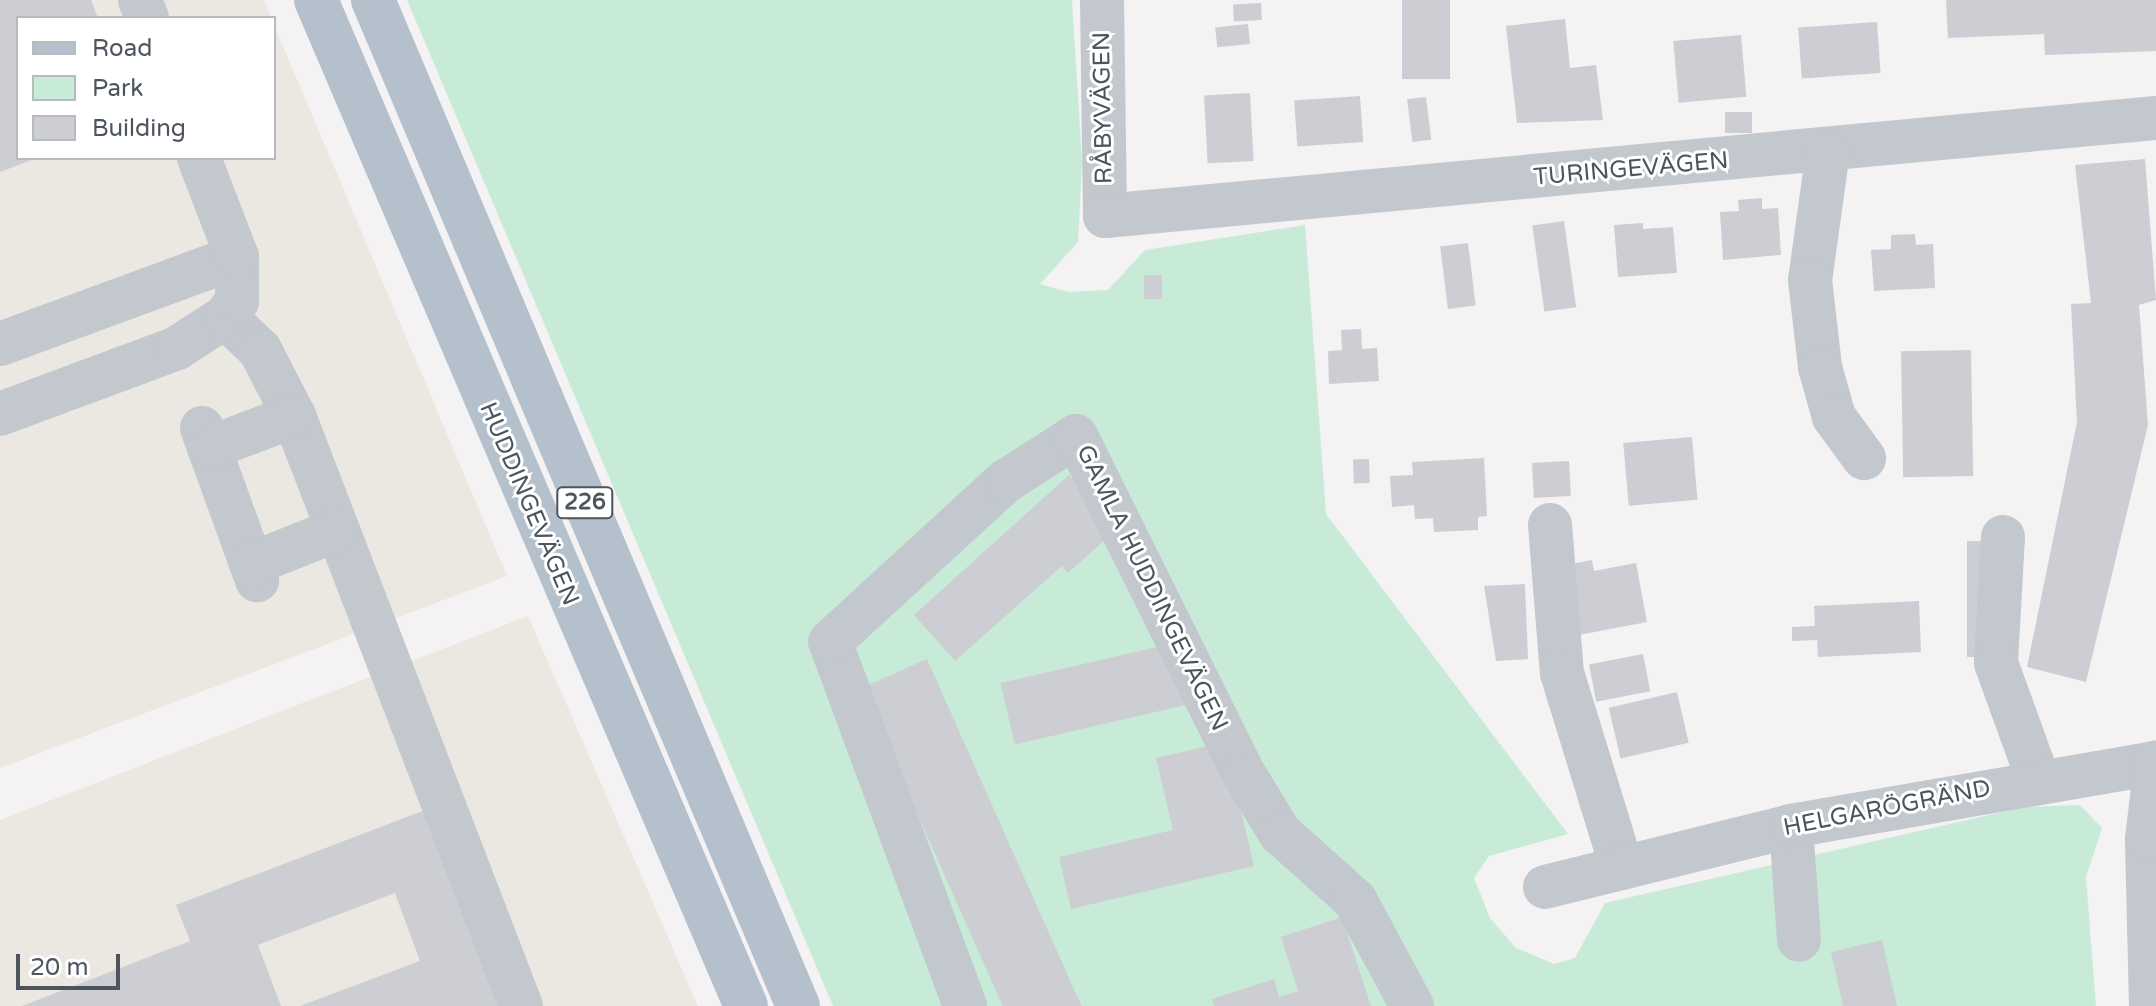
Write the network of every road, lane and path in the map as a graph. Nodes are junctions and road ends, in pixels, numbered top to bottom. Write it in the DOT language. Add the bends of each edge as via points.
graph roads {
  1 [pos="316,0"];
  2 [pos="373,0"];
  3 [pos="1102,0"];
  4 [pos="2156,118"];
  5 [pos="1828,151"];
  6 [pos="200,160"];
  7 [pos="1105,216"];
  8 [pos="237,257"];
  9 [pos="225,317"];
  10 [pos="0,344"];
  11 [pos="0,414"];
  12 [pos="294,416"];
  13 [pos="1864,458"];
  14 [pos="1550,525"];
  15 [pos="337,530"];
  16 [pos="2003,537"];
  17 [pos="2156,763"];
  18 [pos="2038,779"];
  19 [pos="1791,826"];
  20 [pos="1622,868"];
  21 [pos="691,883"];
  22 [pos="1545,887"];
  23 [pos="1799,940"];
  24 [pos="521,1006"];
  25 [pos="720,1006"];
  26 [pos="746,1006"];
  27 [pos="798,1006"];
  28 [pos="965,1006"];
  29 [pos="1412,1006"];
  30 [pos="2151,1006"];
  1 -- 21 [label="main road, HUDDINGEVÄGEN / 226"];
  2 -- 27 [label="main road, 226"];
  3 -- 7 [label="street, RÅBYVÄGEN"];
  4 -- 5 [label="street, TURINGEVÄGEN"];
  5 -- 7 [label="street, TURINGEVÄGEN"];
  5 -- 13 [label="street" via="1810,280 1820,367 1834,417"];
  6 -- 8 [label="street"];
  8 -- 9 [label="street" via="237,301"];
  8 -- 10 [label="street"];
  9 -- 11 [label="street" via="177,348"];
  9 -- 12 [label="street" via="260,350"];
  12 -- 15 [label="street"];
  12 -- 15 [label="street" via="205,438 254,572"];
  14 -- 20 [label="street" via="1562,673"];
  15 -- 24 [label="street"];
  16 -- 18 [label="street" via="1996,663"];
  17 -- 18 [label="street, HELGARÖGRÄND"];
  17 -- 30 [label="street" via="2147,839"];
  18 -- 19 [label="street, HELGARÖGRÄND"];
  19 -- 20 [label="street, HELGARÖGRÄND"];
  19 -- 23 [label="street"];
  20 -- 22 [label="street, HELGARÖGRÄND"];
  21 -- 25 [label="main road" via="697,954"];
  21 -- 26 [label="main road, HUDDINGEVÄGEN / 226"];
  28 -- 29 [label="street, GAMLA HUDDINGEVÄGEN" via="830,642 1006,481 1076,436 1244,774 1280,833 1355,900"];
}
